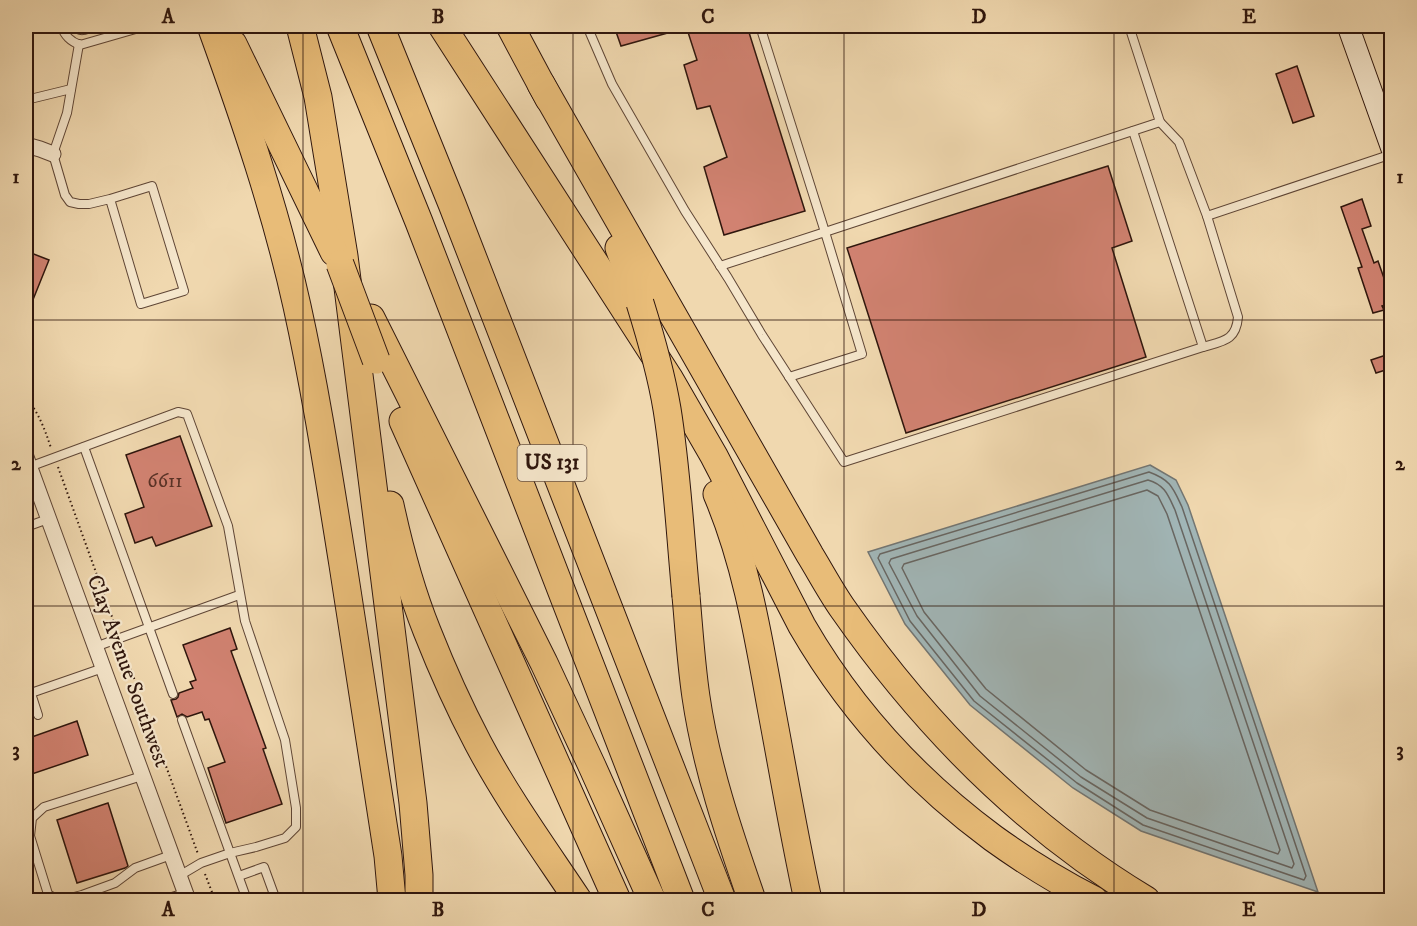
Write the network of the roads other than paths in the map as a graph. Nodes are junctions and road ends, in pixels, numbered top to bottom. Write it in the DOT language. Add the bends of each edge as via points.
graph roads {
  1 [pos="61,26"];
  2 [pos="72,26"];
  3 [pos="94,26"];
  4 [pos="146,26"];
  5 [pos="210,26"];
  6 [pos="224,26"];
  7 [pos="300,26"];
  8 [pos="340,26"];
  9 [pos="380,26"];
  10 [pos="442,26"];
  11 [pos="510,26"];
  12 [pos="587,26"];
  13 [pos="760,26"];
  14 [pos="1129,26"];
  15 [pos="1348,26"];
  16 [pos="129,28"];
  17 [pos="79,44"];
  18 [pos="541,84"];
  19 [pos="71,89"];
  20 [pos="26,100"];
  21 [pos="1160,122"];
  22 [pos="1133,131"];
  23 [pos="26,145"];
  24 [pos="1392,148"];
  25 [pos="53,154"];
  26 [pos="1392,154"];
  27 [pos="110,199"];
  28 [pos="1207,216"];
  29 [pos="825,231"];
  30 [pos="342,260"];
  31 [pos="720,266"];
  32 [pos="635,309"];
  33 [pos="1203,347"];
  34 [pos="789,377"];
  35 [pos="84,447"];
  36 [pos="27,462"];
  37 [pos="48,519"];
  38 [pos="26,527"];
  39 [pos="239,595"];
  40 [pos="149,628"];
  41 [pos="95,646"];
  42 [pos="103,668"];
  43 [pos="26,678"];
  44 [pos="31,693"];
  45 [pos="173,694"];
  46 [pos="38,715"];
  47 [pos="182,720"];
  48 [pos="142,776"];
  49 [pos="230,853"];
  50 [pos="171,855"];
  51 [pos="178,876"];
  52 [pos="239,876"];
  53 [pos="186,897"];
  54 [pos="162,900"];
  55 [pos="248,900"];
  56 [pos="276,900"];
  57 [pos="392,900"];
  58 [pos="419,900"];
  59 [pos="578,900"];
  60 [pos="617,900"];
  61 [pos="652,900"];
  62 [pos="681,900"];
  63 [pos="722,900"];
  64 [pos="752,900"];
  65 [pos="808,900"];
  66 [pos="1094,900"];
  67 [pos="1146,900"];
  1 -- 17 [label="lane" via="68,38"];
  2 -- 3 [label="lane" via="78,30"];
  4 -- 16 [label="lane"];
  5 -- 57 [label="highway" via="253,147 297,305 326,457"];
  6 -- 30 [label="highway"];
  7 -- 30 [label="highway" via="318,98"];
  8 -- 62 [label="highway, US 131" via="424,232"];
  9 -- 63 [label="highway, US 131"];
  10 -- 32 [label="highway" via="533,168"];
  11 -- 18 [label="highway"];
  12 -- 31 [label="lane" via="612,84"];
  13 -- 29 [label="lane"];
  14 -- 21 [label="lane"];
  15 -- 24 [label="main road"];
  16 -- 17 [label="lane"];
  17 -- 19 [label="lane"];
  18 -- 32 [label="highway" via="603,209"];
  18 -- 67 [label="highway" via="810,555 863,636 914,702 1006,796 1104,874"];
  19 -- 20 [label="lane"];
  19 -- 25 [label="lane"];
  21 -- 22 [label="lane"];
  21 -- 28 [label="lane" via="1179,142"];
  22 -- 29 [label="lane"];
  22 -- 33 [label="lane"];
  23 -- 25 [label="street"];
  25 -- 27 [label="lane" via="70,202 89,204"];
  26 -- 28 [label="lane"];
  27 -- 27 [label="lane" via="152,186 184,291 141,304"];
  28 -- 33 [label="lane" via="1238,317 1230,339"];
  29 -- 31 [label="lane"];
  29 -- 34 [label="lane" via="862,354"];
  30 -- 58 [label="highway" via="412,791"];
  30 -- 59 [label="highway" via="390,506 426,629 479,745"];
  30 -- 60 [label="highway, bridge" via="376,360"];
  30 -- 61 [label="highway, bridge" via="544,663"];
  31 -- 34 [label="lane"];
  32 -- 64 [label="highway, bridge" via="652,342 667,408 696,696 704,740"];
  32 -- 65 [label="highway" via="721,502 736,548 755,618"];
  32 -- 66 [label="highway" via="807,633 855,705 919,776 964,816 1027,861"];
  33 -- 34 [label="lane" via="844,462"];
  35 -- 36 [label="lane"];
  35 -- 39 [label="lane" via="178,412 187,414 228,525"];
  35 -- 40 [label="lane"];
  36 -- 37 [label="street, Clay Avenue Southwest"];
  37 -- 38 [label="lane"];
  37 -- 41 [label="street, Clay Avenue Southwest"];
  39 -- 40 [label="lane"];
  39 -- 49 [label="lane" via="244,621 285,740 296,827 285,838"];
  40 -- 41 [label="lane"];
  40 -- 45 [label="lane"];
  41 -- 42 [label="street, Clay Avenue Southwest"];
  42 -- 44 [label="lane"];
  42 -- 48 [label="street, Clay Avenue Southwest"];
  43 -- 44 [label="lane"];
  44 -- 46 [label="lane"];
  47 -- 49 [label="lane"];
  48 -- 50 [label="street, Clay Avenue Southwest"];
  48 -- 50 [label="lane" via="44,807 32,818 30,836 48,894 66,899 82,895"];
  49 -- 51 [label="lane"];
  49 -- 52 [label="lane"];
  50 -- 51 [label="street, Clay Avenue Southwest"];
  51 -- 53 [label="street, Clay Avenue Southwest"];
  52 -- 55 [label="lane"];
  52 -- 56 [label="lane" via="264,867"];
  53 -- 54 [label="lane"];
}
